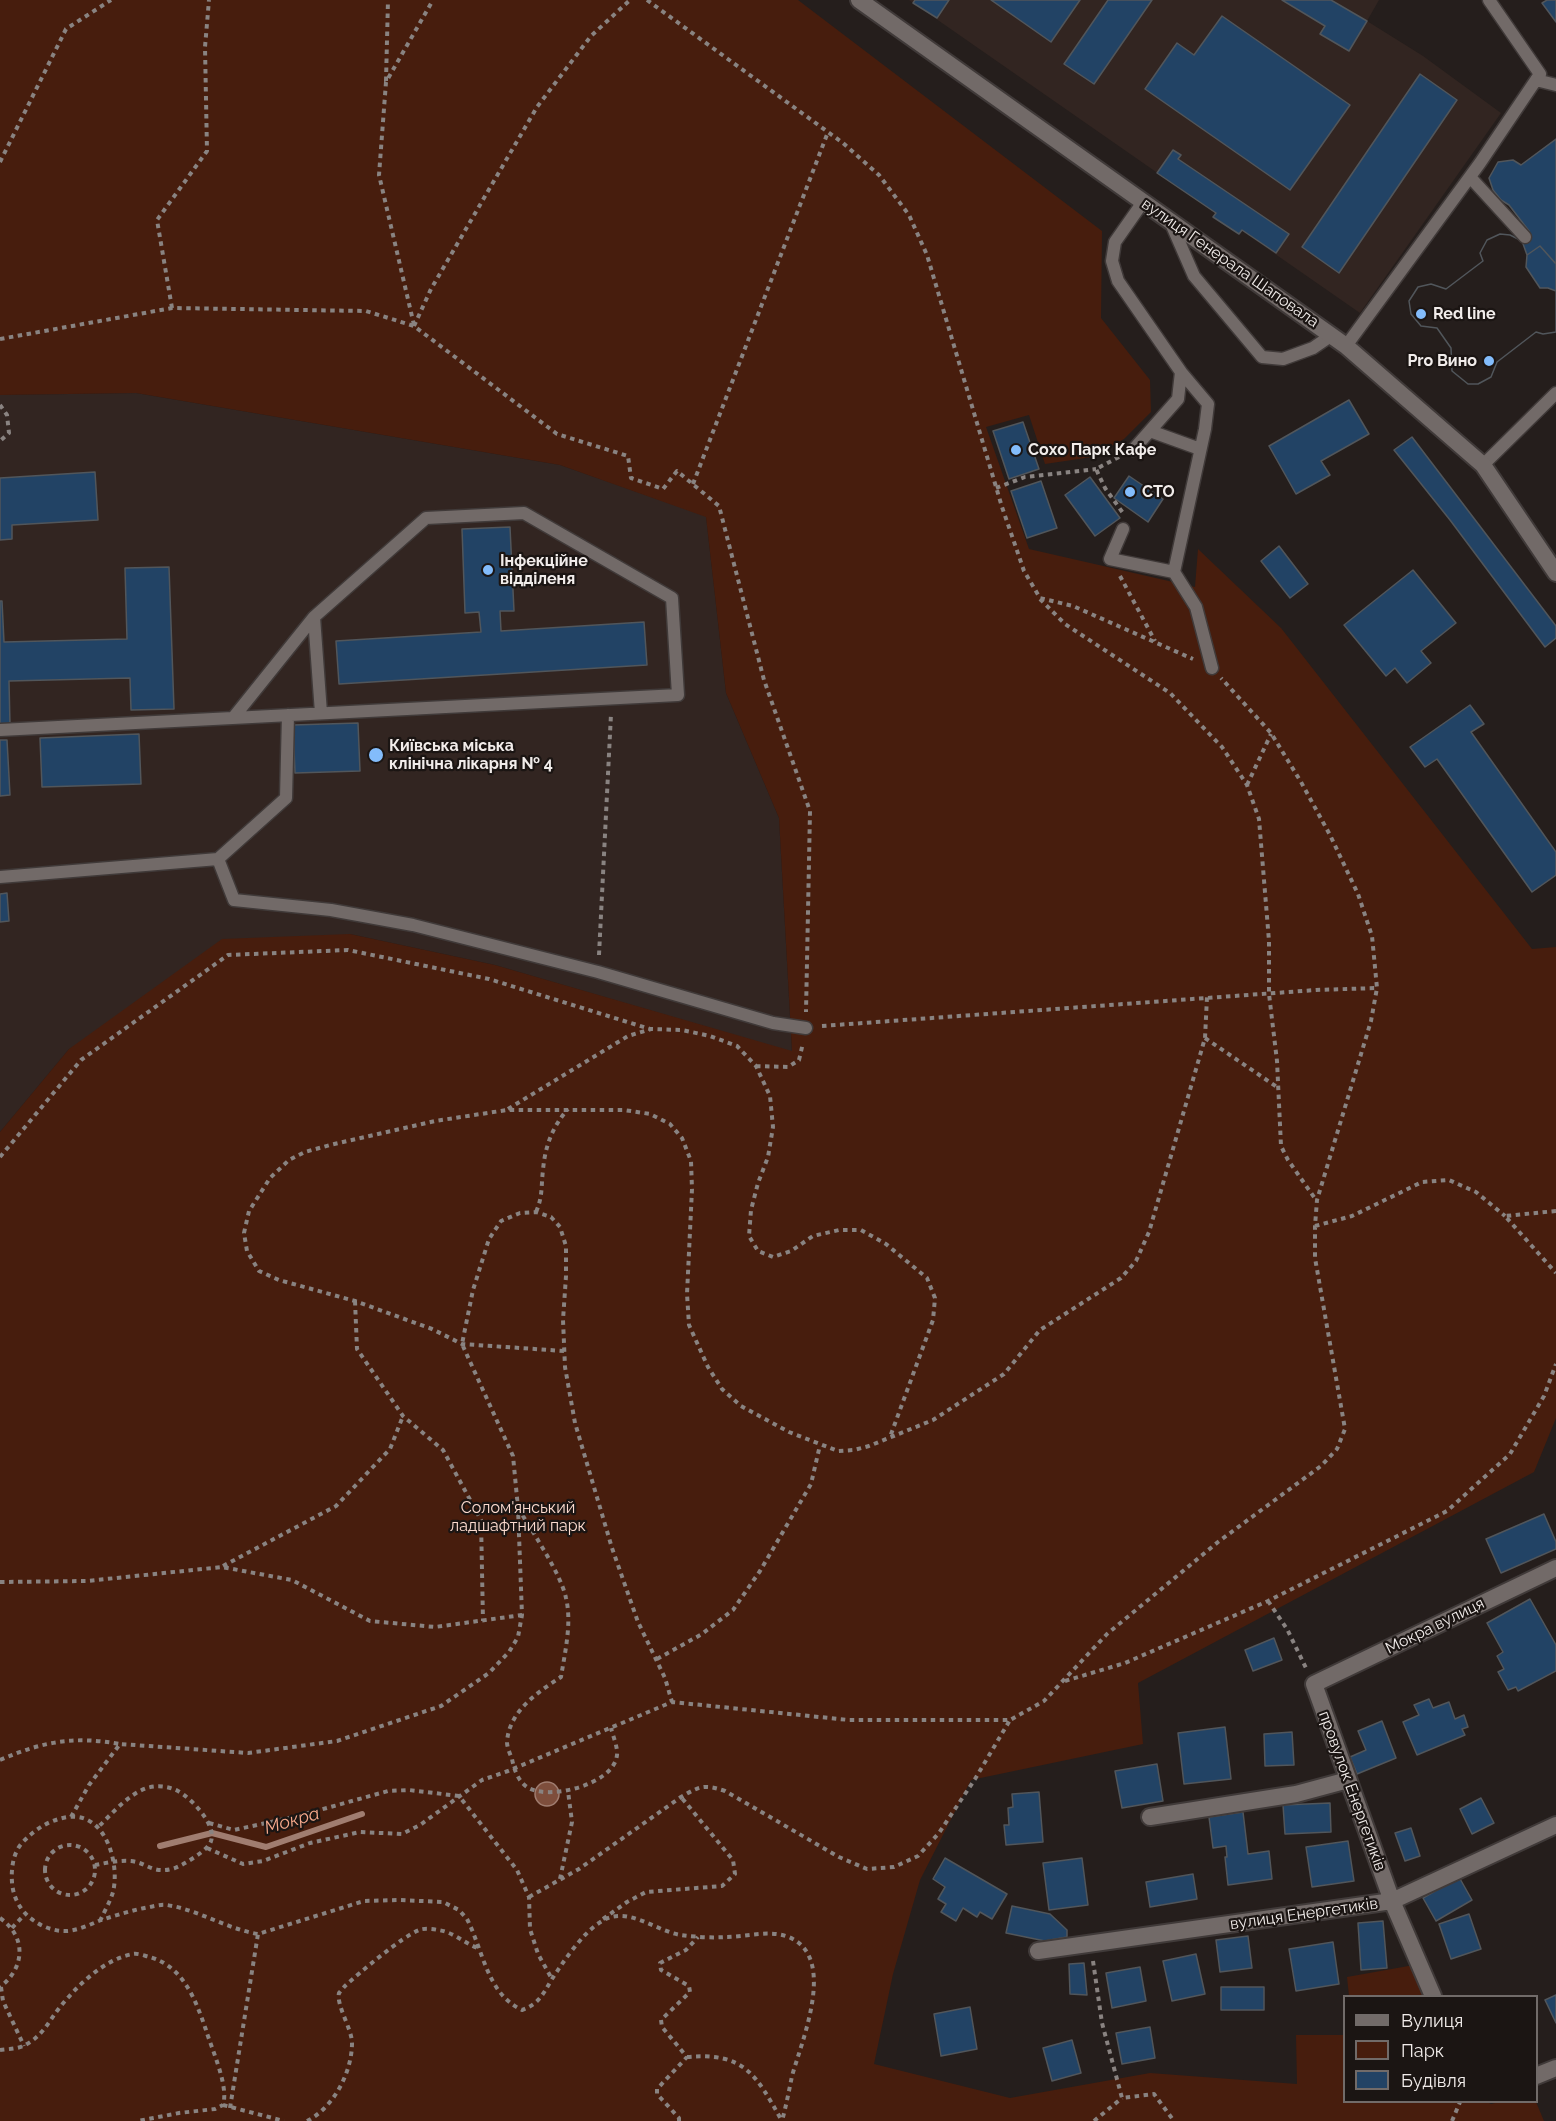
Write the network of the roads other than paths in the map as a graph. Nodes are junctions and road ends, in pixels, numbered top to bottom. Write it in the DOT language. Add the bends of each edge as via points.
graph roads {
  1 [pos="859,0"];
  2 [pos="1489,0"];
  3 [pos="1536,80"];
  4 [pos="1556,85"];
  5 [pos="1470,177"];
  6 [pos="1143,202"];
  7 [pos="1169,220"];
  8 [pos="1525,237"];
  9 [pos="1332,335"];
  10 [pos="1346,346"];
  11 [pos="1181,372"];
  12 [pos="1556,393"];
  13 [pos="1150,431"];
  14 [pos="1200,448"];
  15 [pos="1133,450"];
  16 [pos="1483,465"];
  17 [pos="1123,529"];
  18 [pos="1174,572"];
  19 [pos="1556,572"];
  20 [pos="314,617"];
  21 [pos="1212,668"];
  22 [pos="321,713"];
  23 [pos="288,715"];
  24 [pos="233,718"];
  25 [pos="0,730"];
  26 [pos="218,859"];
  27 [pos="0,877"];
  28 [pos="806,1028"];
  29 [pos="1556,1568"];
  30 [pos="1314,1684"];
  31 [pos="1348,1780"];
  32 [pos="1150,1817"];
  33 [pos="1556,1825"];
  34 [pos="1392,1901"];
  35 [pos="1038,1951"];
  36 [pos="1433,1995"];
  37 [pos="1556,2068"];
  38 [pos="1538,2075"];
  1 -- 6 [label="street, вулиця Генерала Шаповала"];
  2 -- 3 [label="lane" via="1540,74"];
  3 -- 4 [label="lane"];
  3 -- 5 [label="lane"];
  5 -- 8 [label="lane"];
  5 -- 10 [label="lane"];
  6 -- 7 [label="street, вулиця Генерала Шаповала"];
  6 -- 11 [label="lane" via="1115,242 1112,261 1118,281"];
  7 -- 9 [label="street, вулиця Генерала Шаповала"];
  7 -- 9 [label="lane" via="1194,276 1262,357 1283,359 1313,348"];
  9 -- 10 [label="street, вулиця Генерала Шаповала"];
  10 -- 16 [label="street, вулиця Генерала Шаповала"];
  11 -- 13 [label="lane" via="1178,399"];
  11 -- 14 [label="lane" via="1208,404"];
  12 -- 16 [label="lane"];
  13 -- 14 [label="lane"];
  13 -- 15 [label="lane"];
  14 -- 18 [label="lane"];
  16 -- 19 [label="street, вулиця Генерала Шаповала"];
  17 -- 18 [label="lane" via="1110,560"];
  18 -- 21 [label="lane" via="1196,607"];
  20 -- 22 [label="lane"];
  20 -- 22 [label="lane" via="426,518 524,513 672,598 678,695"];
  20 -- 24 [label="lane"];
  22 -- 23 [label="lane"];
  23 -- 24 [label="lane"];
  23 -- 26 [label="lane" via="286,798"];
  24 -- 25 [label="lane"];
  26 -- 27 [label="lane"];
  26 -- 28 [label="lane" via="234,900 331,910 413,925 598,972 773,1023"];
  29 -- 30 [label="street, Мокра вулиця"];
  30 -- 31 [label="street, провулок Енергетиків"];
  31 -- 32 [label="street" via="1296,1794"];
  31 -- 34 [label="street, провулок Енергетиків"];
  33 -- 34 [label="street, вулиця Енергетиків"];
  34 -- 35 [label="street, вулиця Енергетиків"];
  34 -- 36 [label="street, провулок Енергетиків"];
  37 -- 38 [label="street"];
}
